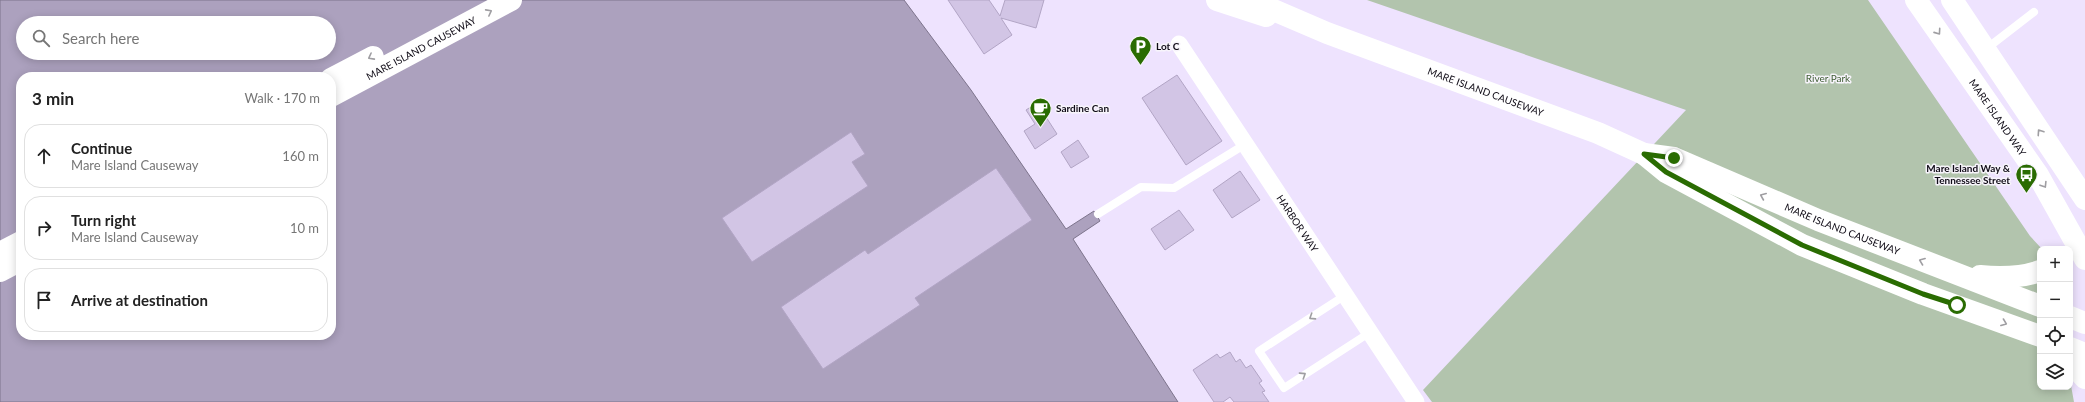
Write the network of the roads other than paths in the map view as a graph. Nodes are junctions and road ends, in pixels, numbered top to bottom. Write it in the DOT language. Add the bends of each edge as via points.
graph roads {
  1 [pos="480,0"];
  2 [pos="511,0"];
  3 [pos="1217,0"];
  4 [pos="1250,0"];
  5 [pos="1916,0"];
  6 [pos="1952,0"];
  7 [pos="2034,12"];
  8 [pos="1327,32"];
  9 [pos="1178,44"];
  10 [pos="1985,50"];
  11 [pos="336,76"];
  12 [pos="336,93"];
  13 [pos="1244,145"];
  14 [pos="1644,154"];
  15 [pos="2085,199"];
  16 [pos="1098,214"];
  17 [pos="2068,243"];
  18 [pos="16,245"];
  19 [pos="0,254"];
  20 [pos="2085,259"];
  21 [pos="16,263"];
  22 [pos="0,271"];
  23 [pos="2037,272"];
  24 [pos="1958,275"];
  25 [pos="1344,296"];
  26 [pos="2037,305"];
  27 [pos="2072,318"];
  28 [pos="2085,323"];
  29 [pos="1369,333"];
  30 [pos="2037,336"];
  31 [pos="2073,349"];
  32 [pos="2085,354"];
  33 [pos="2073,365"];
  34 [pos="2085,378"];
  35 [pos="1416,402"];
  1 -- 11 [label="main road, MARE ISLAND CAUSEWAY, one-way"];
  12 -- 2 [label="main road, MARE ISLAND CAUSEWAY, one-way"];
  3 -- 8 [label="main road, MARE ISLAND CAUSEWAY"];
  4 -- 8 [label="main road, MARE ISLAND CAUSEWAY"];
  5 -- 17 [label="main road, MARE ISLAND WAY, one-way" via="2038,175"];
  6 -- 10 [label="main road"];
  7 -- 10 [label="lane"];
  8 -- 14 [label="main road, MARE ISLAND CAUSEWAY" via="1578,125"];
  9 -- 13 [label="street, HARBOR WAY"];
  15 -- 10 [label="main road, one-way"];
  13 -- 16 [label="lane" via="1174,188 1141,187"];
  13 -- 25 [label="street, HARBOR WAY"];
  24 -- 14 [label="main road, MARE ISLAND CAUSEWAY, one-way" via="1818,220 1674,158"];
  14 -- 30 [label="main road, MARE ISLAND CAUSEWAY, one-way" via="1666,172 1802,245"];
  17 -- 20 [label="main road, MARE ISLAND WAY"];
  18 -- 19 [label="main road"];
  21 -- 22 [label="main road"];
  23 -- 24 [label="main road" via="2004,278"];
  24 -- 26 [label="main road, MARE ISLAND CAUSEWAY"];
  25 -- 29 [label="street, HARBOR WAY"];
  25 -- 29 [label="lane, one-way" via="1259,351 1284,388"];
  27 -- 28 [label="main road"];
  29 -- 35 [label="street, HARBOR WAY"];
  31 -- 32 [label="main road"];
  33 -- 34 [label="main road"];
}
